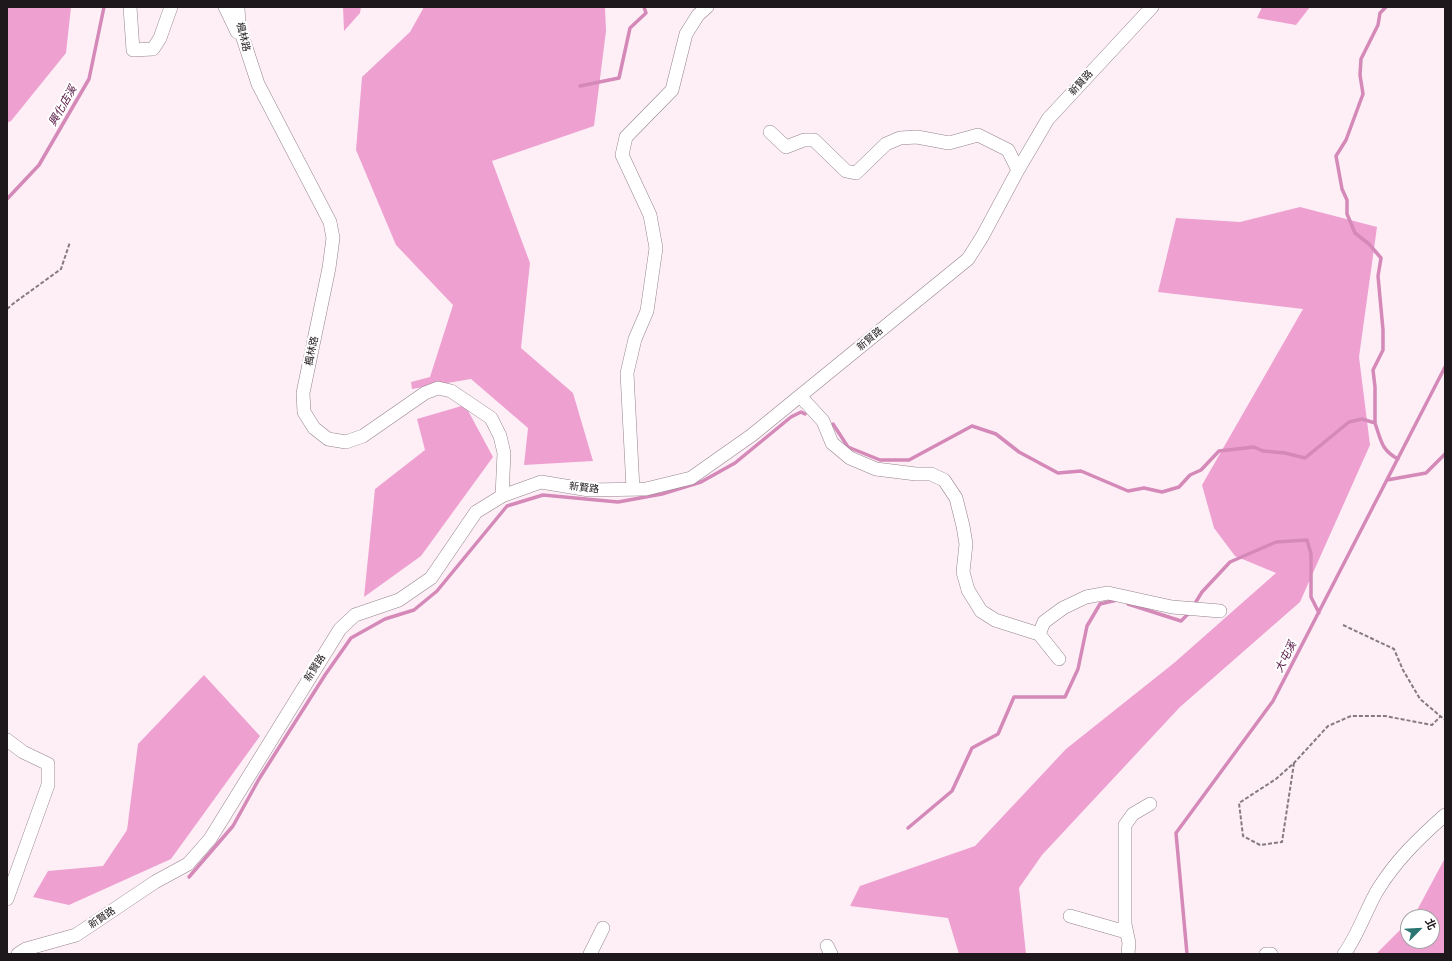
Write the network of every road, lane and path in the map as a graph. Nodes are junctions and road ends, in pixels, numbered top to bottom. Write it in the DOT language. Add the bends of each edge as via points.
graph roads {
  1 [pos="130,7"];
  2 [pos="171,7"];
  3 [pos="225,7"];
  4 [pos="238,7"];
  5 [pos="707,7"];
  6 [pos="1152,7"];
  7 [pos="246,50"];
  8 [pos="770,132"];
  9 [pos="1018,170"];
  10 [pos="70,242"];
  11 [pos="7,309"];
  12 [pos="800,396"];
  13 [pos="633,489"];
  14 [pos="502,496"];
  15 [pos="1220,611"];
  16 [pos="1344,625"];
  17 [pos="1039,634"];
  18 [pos="1059,659"];
  19 [pos="1441,716"];
  20 [pos="1445,720"];
  21 [pos="7,740"];
  22 [pos="1294,763"];
  23 [pos="1150,804"];
  24 [pos="1445,816"];
  25 [pos="7,899"];
  26 [pos="1070,916"];
  27 [pos="603,928"];
  28 [pos="1126,932"];
  29 [pos="18,954"];
  30 [pos="590,954"];
  31 [pos="1128,954"];
  32 [pos="1266,954"];
  33 [pos="1271,954"];
  34 [pos="1344,954"];
  1 -- 2 [label="street" via="133,50 153,49 160,38"];
  3 -- 7 [label="street"];
  4 -- 7 [label="street, 楓林路" via="239,26"];
  5 -- 13 [label="street" via="698,15 686,34 672,90 626,137 622,155 650,215 656,248 647,311 635,339 627,374"];
  6 -- 9 [label="street, 新賢路" via="1048,119"];
  7 -- 14 [label="street, 楓林路" via="258,84 330,222 333,238 303,393 304,412 314,428 328,439 346,442 363,436 425,393 438,388 451,391 491,418 500,436 504,453"];
  8 -- 9 [label="street" via="786,148 804,140 814,140 846,170 856,173 886,144 900,138 917,137 949,143 978,136 1008,150"];
  9 -- 12 [label="street, 新賢路" via="968,258"];
  10 -- 11 [label="path" via="61,269"];
  12 -- 13 [label="street, 新賢路" via="752,435 691,478 646,489"];
  12 -- 17 [label="street" via="823,422 832,443 850,458 876,469 931,474 944,480 956,498 963,526 966,544 963,572 968,590 981,611 995,620"];
  13 -- 14 [label="street, 新賢路" via="590,490 541,482"];
  14 -- 29 [label="street, 新賢路" via="476,512 431,578 399,600 355,615 340,629 210,839 188,864 155,882 76,935 26,949"];
  15 -- 17 [label="street" via="1172,607 1108,593 1086,597 1062,608 1044,622"];
  16 -- 19 [label="path" via="1394,649 1420,699"];
  17 -- 18 [label="street"];
  19 -- 20 [label="path"];
  19 -- 22 [label="path" via="1432,725 1384,716 1351,716 1328,726"];
  21 -- 25 [label="street" via="23,752 48,764 48,785"];
  22 -- 22 [label="path" via="1282,842 1260,845 1243,836 1239,803 1276,779"];
  23 -- 28 [label="street" via="1133,814 1125,825"];
  24 -- 34 [label="street" via="1405,852 1378,891"];
  26 -- 28 [label="street"];
  27 -- 30 [label="street"];
  28 -- 31 [label="street"];
  32 -- 33 [label="street"];
}
